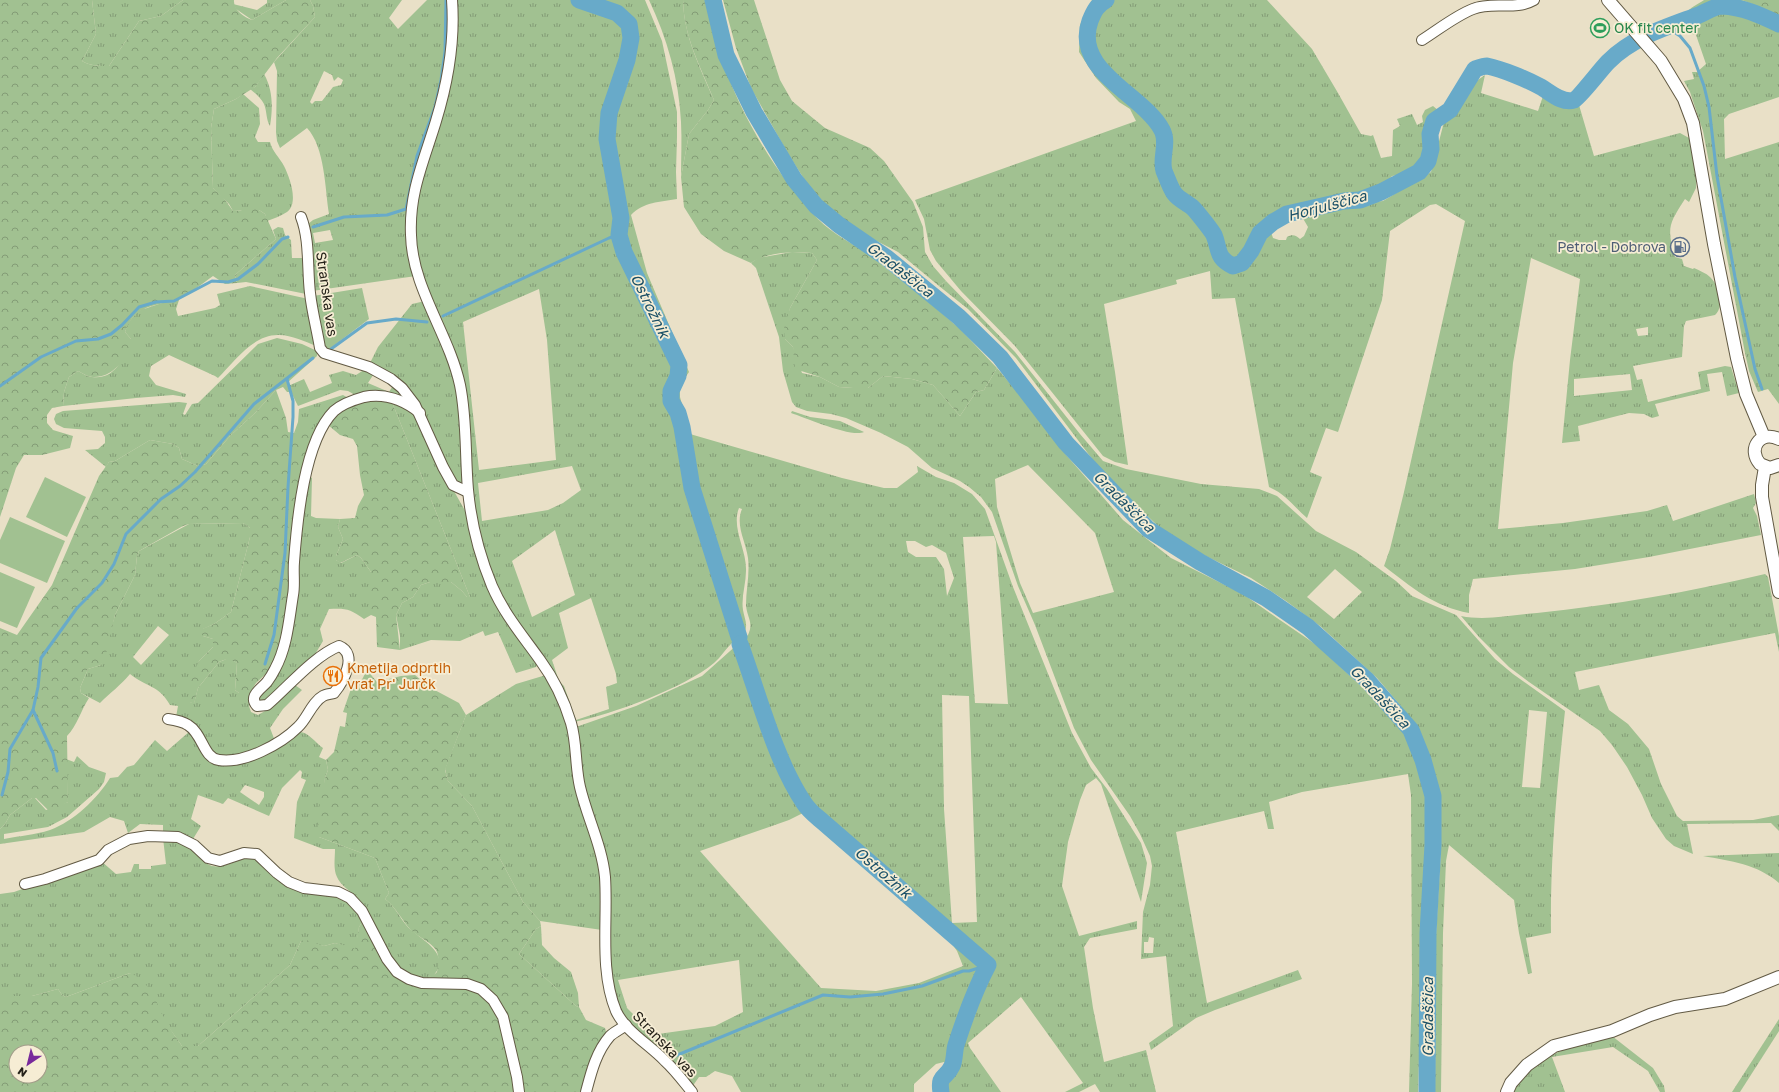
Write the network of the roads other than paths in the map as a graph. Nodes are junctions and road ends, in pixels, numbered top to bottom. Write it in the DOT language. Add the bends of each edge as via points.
graph roads {
  1 [pos="452,0"];
  2 [pos="1534,0"];
  3 [pos="1608,0"];
  4 [pos="1422,40"];
  5 [pos="301,217"];
  6 [pos="420,414"];
  7 [pos="1764,437"];
  8 [pos="1779,439"];
  9 [pos="1779,464"];
  10 [pos="1765,467"];
  11 [pos="468,492"];
  12 [pos="1777,569"];
  13 [pos="1779,592"];
  14 [pos="168,719"];
  15 [pos="25,884"];
  16 [pos="1779,977"];
  17 [pos="626,1025"];
  18 [pos="519,1092"];
  19 [pos="586,1092"];
  20 [pos="692,1092"];
  21 [pos="1507,1092"];
  1 -- 11 [label="street, Stranska vas" via="450,60 436,122 417,178 411,210 410,236 412,255 420,279 455,365 460,386"];
  2 -- 4 [label="street" via="1520,6 1495,5 1474,8"];
  3 -- 7 [label="street" via="1672,77 1693,123 1737,358 1746,394"];
  5 -- 6 [label="street, Stranska vas" via="306,241 310,295 320,348 324,353 369,367 391,379 411,398"];
  6 -- 11 [label="street, Stranska vas" via="453,485"];
  6 -- 14 [label="street" via="402,402 381,396 360,398 341,405 324,425 306,470 294,562 293,593 286,632 276,668 253,698 257,706 267,705 311,665 339,646 346,652 348,667 334,693 323,696 298,728 278,743 254,755 228,760 220,761 210,756 194,730 188,725"];
  7 -- 8 [label="street"];
  7 -- 10 [label="street" via="1756,444 1754,455"];
  9 -- 10 [label="street" via="1770,468"];
  10 -- 12 [label="street" via="1762,497"];
  11 -- 17 [label="street, Stranska vas" via="472,518 492,585 503,609 559,691 572,726 579,783 601,853 605,876 607,973 617,1014"];
  12 -- 13 [label="street"];
  15 -- 18 [label="street" via="99,860 116,844 148,836 178,837 194,845 208,858 220,861 244,853 257,854 289,882 304,888 338,892 350,898 362,911 387,959 397,972 422,983 467,984 481,989 493,1000 503,1017 518,1077"];
  16 -- 21 [label="street" via="1725,999 1675,1007 1612,1031 1554,1046 1527,1065 1511,1083"];
  17 -- 19 [label="street" via="610,1036 602,1048 592,1067"];
  17 -- 20 [label="street, Stranska vas" via="669,1064"];
}
